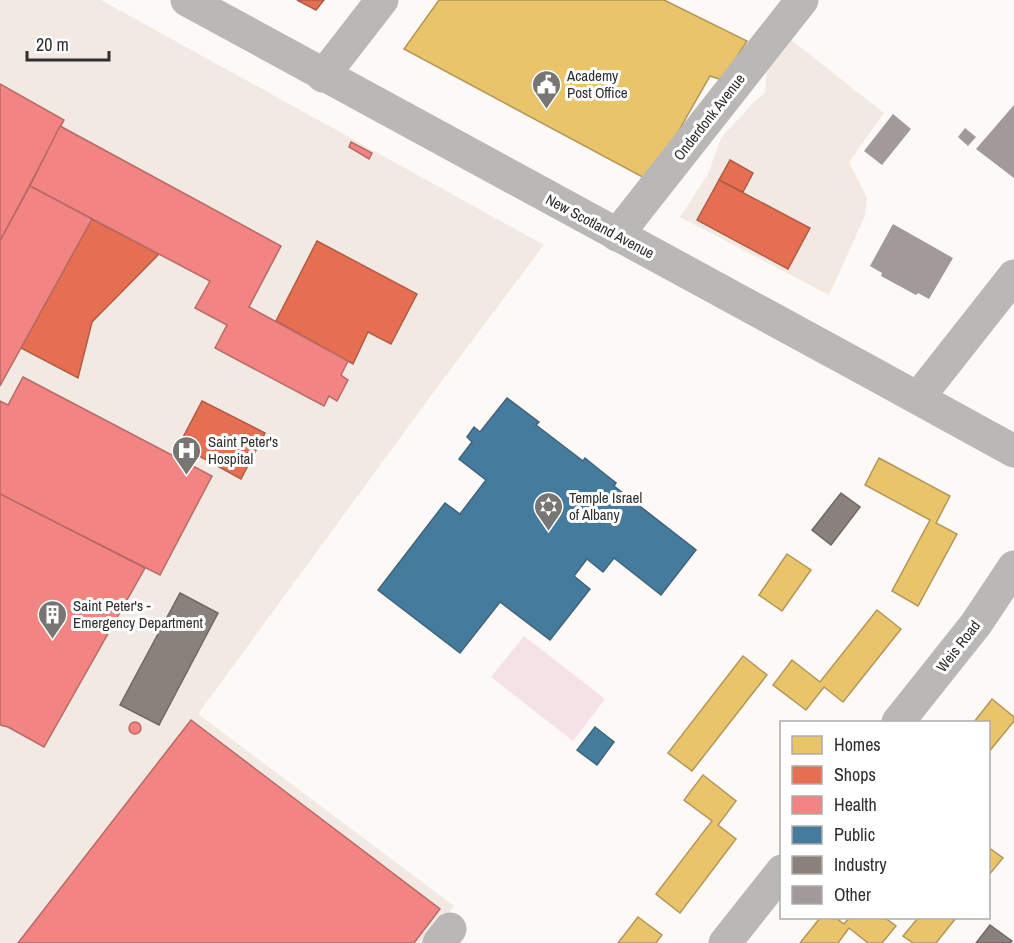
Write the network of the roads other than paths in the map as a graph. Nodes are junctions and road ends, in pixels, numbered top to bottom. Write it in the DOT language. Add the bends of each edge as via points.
graph roads {
  1 [pos="187,0"];
  2 [pos="382,0"];
  3 [pos="802,0"];
  4 [pos="323,76"];
  5 [pos="617,235"];
  6 [pos="1014,276"];
  7 [pos="918,398"];
  8 [pos="1014,451"];
  9 [pos="1014,567"];
  10 [pos="900,721"];
  11 [pos="780,874"];
  12 [pos="725,943"];
  1 -- 4 [label="street, New Scotland Avenue"];
  2 -- 4 [label="street"];
  3 -- 5 [label="street, Onderdonk Avenue"];
  4 -- 5 [label="street, New Scotland Avenue"];
  5 -- 7 [label="street, New Scotland Avenue"];
  6 -- 7 [label="street"];
  7 -- 8 [label="street, New Scotland Avenue"];
  9 -- 10 [label="street, Weis Road" via="976,624"];
  11 -- 12 [label="street"];
}
